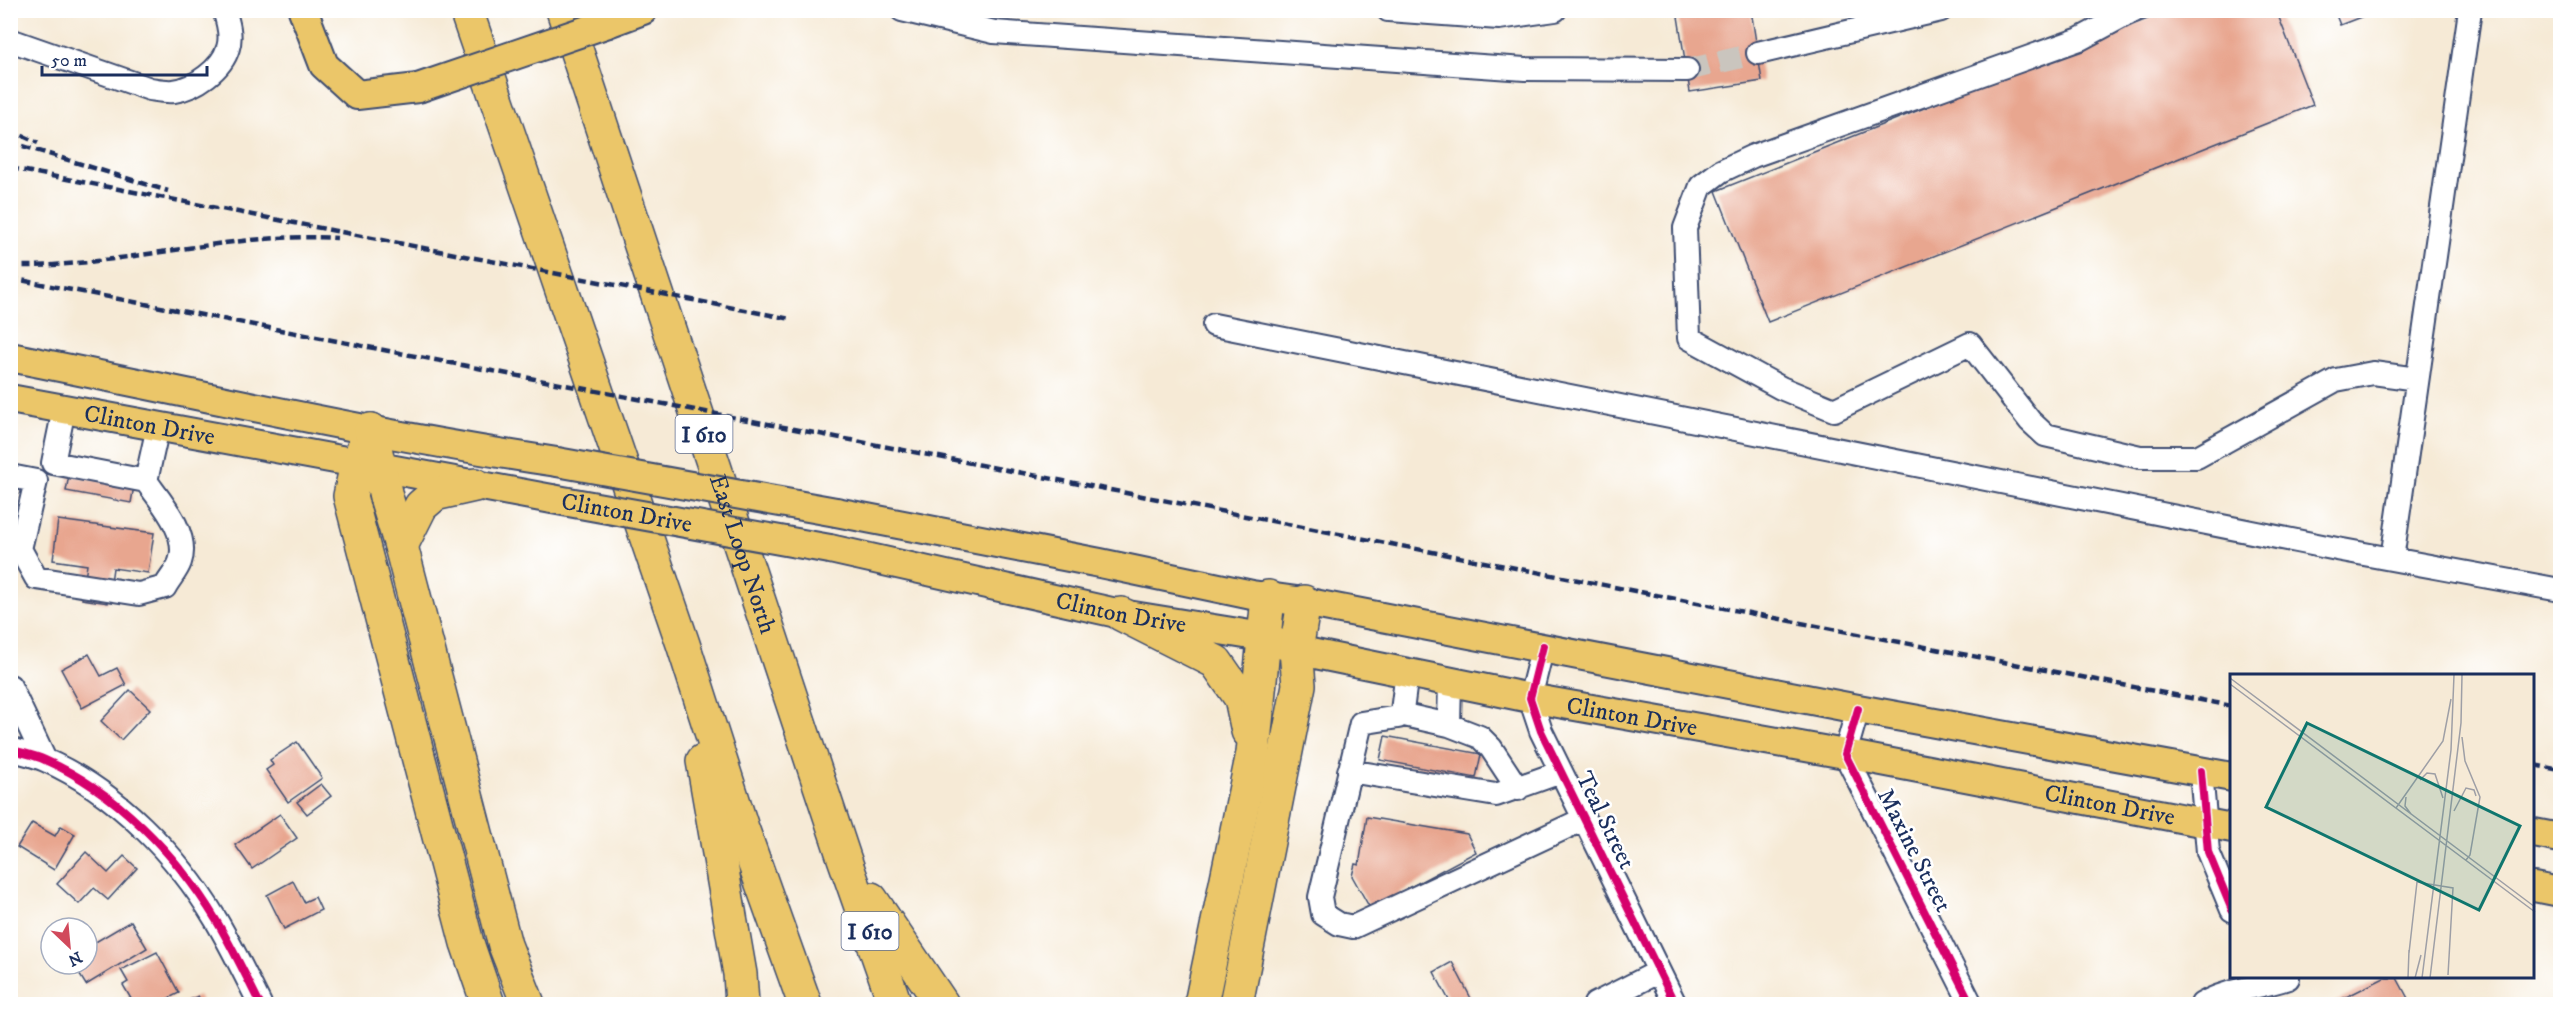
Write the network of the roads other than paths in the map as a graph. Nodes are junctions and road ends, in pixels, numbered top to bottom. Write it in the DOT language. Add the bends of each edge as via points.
graph roads {
  1 [pos="224,10"];
  2 [pos="303,10"];
  3 [pos="466,10"];
  4 [pos="563,10"];
  5 [pos="644,10"];
  6 [pos="903,10"];
  7 [pos="1388,10"];
  8 [pos="1555,10"];
  9 [pos="1941,10"];
  10 [pos="2134,10"];
  11 [pos="2470,10"];
  12 [pos="10,40"];
  13 [pos="1758,53"];
  14 [pos="1687,70"];
  15 [pos="1214,325"];
  16 [pos="10,357"];
  17 [pos="2417,379"];
  18 [pos="10,399"];
  19 [pos="64,409"];
  20 [pos="158,427"];
  21 [pos="371,430"];
  22 [pos="53,463"];
  23 [pos="368,465"];
  24 [pos="10,476"];
  25 [pos="36,481"];
  26 [pos="146,481"];
  27 [pos="475,484"];
  28 [pos="401,546"];
  29 [pos="15,549"];
  30 [pos="2392,559"];
  31 [pos="2560,590"];
  32 [pos="1268,597"];
  33 [pos="1304,602"];
  34 [pos="1121,614"];
  35 [pos="1263,637"];
  36 [pos="683,644"];
  37 [pos="1543,646"];
  38 [pos="1296,650"];
  39 [pos="1407,672"];
  40 [pos="1450,681"];
  41 [pos="10,686"];
  42 [pos="1530,698"];
  43 [pos="1858,709"];
  44 [pos="1400,714"];
  45 [pos="1449,725"];
  46 [pos="10,749"];
  47 [pos="1253,753"];
  48 [pos="1845,754"];
  49 [pos="45,760"];
  50 [pos="1349,771"];
  51 [pos="2201,771"];
  52 [pos="1561,772"];
  53 [pos="2230,777"];
  54 [pos="1518,789"];
  55 [pos="1584,819"];
  56 [pos="2219,825"];
  57 [pos="2535,833"];
  58 [pos="2560,838"];
  59 [pos="844,858"];
  60 [pos="2535,887"];
  61 [pos="2560,892"];
  62 [pos="2230,905"];
  63 [pos="1658,972"];
  64 [pos="2286,979"];
  65 [pos="2265,989"];
  66 [pos="260,1005"];
  67 [pos="488,1005"];
  68 [pos="528,1005"];
  69 [pos="742,1005"];
  70 [pos="805,1005"];
  71 [pos="895,1005"];
  72 [pos="942,1005"];
  73 [pos="1201,1005"];
  74 [pos="1236,1005"];
  75 [pos="1595,1005"];
  76 [pos="1675,1005"];
  77 [pos="1971,1005"];
  78 [pos="2202,1005"];
  1 -- 12 [label="street" via="229,27 228,48 218,67 198,82 174,91 150,89"];
  2 -- 5 [label="main road, bridge" via="324,65 357,95 418,87"];
  3 -- 36 [label="highway"];
  4 -- 59 [label="highway, East Loop North / I 610"];
  6 -- 14 [label="street" via="1006,33 1524,69"];
  7 -- 8 [label="street" via="1499,18"];
  9 -- 13 [label="street"];
  10 -- 17 [label="street" via="2080,39 1753,156 1701,186 1685,228 1689,338 1781,388 1834,410 1970,344 2045,435 2140,457 2197,457 2336,380 2373,373"];
  11 -- 17 [label="street"];
  15 -- 30 [label="street"];
  16 -- 21 [label="main road, Clinton Drive"];
  17 -- 30 [label="street"];
  18 -- 19 [label="main road, Clinton Drive"];
  19 -- 20 [label="main road, Clinton Drive"];
  19 -- 22 [label="street"];
  20 -- 23 [label="main road, Clinton Drive"];
  20 -- 26 [label="street"];
  21 -- 23 [label="highway"];
  21 -- 32 [label="main road, Clinton Drive, bridge" via="836,512"];
  22 -- 25 [label="street"];
  22 -- 26 [label="street"];
  23 -- 27 [label="main road, Clinton Drive"];
  23 -- 28 [label="highway"];
  23 -- 67 [label="highway" via="350,495 467,943"];
  24 -- 25 [label="street"];
  25 -- 29 [label="street"];
  26 -- 29 [label="street" via="182,542 180,562 165,587 139,594 36,578"];
  27 -- 28 [label="highway" via="435,494 421,506"];
  27 -- 34 [label="main road, Clinton Drive, bridge" via="830,549"];
  28 -- 68 [label="highway" via="505,945"];
  30 -- 31 [label="street"];
  32 -- 33 [label="main road, Clinton Drive"];
  32 -- 35 [label="highway"];
  33 -- 37 [label="main road, Clinton Drive"];
  33 -- 38 [label="highway"];
  34 -- 35 [label="main road, Clinton Drive"];
  34 -- 47 [label="highway" via="1216,662 1240,698"];
  35 -- 38 [label="main road, Clinton Drive"];
  35 -- 47 [label="highway"];
  36 -- 69 [label="highway" via="740,974"];
  36 -- 70 [label="highway" via="742,828"];
  37 -- 42 [label="street"];
  37 -- 43 [label="main road, Clinton Drive"];
  38 -- 39 [label="main road, Clinton Drive"];
  38 -- 74 [label="highway" via="1299,686"];
  39 -- 40 [label="main road, Clinton Drive"];
  39 -- 44 [label="street"];
  40 -- 42 [label="main road, Clinton Drive"];
  40 -- 45 [label="street"];
  41 -- 49 [label="street"];
  42 -- 48 [label="main road, Clinton Drive"];
  42 -- 52 [label="street, Teal Street"];
  43 -- 48 [label="street"];
  43 -- 51 [label="main road, Clinton Drive"];
  44 -- 45 [label="street"];
  44 -- 50 [label="street" via="1361,723"];
  45 -- 54 [label="street" via="1480,736"];
  46 -- 49 [label="street"];
  47 -- 73 [label="highway"];
  48 -- 56 [label="main road, Clinton Drive"];
  48 -- 77 [label="street, Maxine Street"];
  49 -- 66 [label="street" via="87,783 156,840 216,921"];
  50 -- 54 [label="street" via="1496,795"];
  50 -- 55 [label="street" via="1320,897 1323,914 1353,927"];
  51 -- 53 [label="main road, Clinton Drive"];
  51 -- 56 [label="street"];
  52 -- 54 [label="street"];
  52 -- 55 [label="street, Teal Street"];
  55 -- 63 [label="street, Teal Street"];
  56 -- 62 [label="street" via="2208,852"];
  57 -- 58 [label="main road"];
  59 -- 71 [label="highway, East Loop North / I 610"];
  59 -- 72 [label="highway"];
  60 -- 61 [label="main road"];
  63 -- 75 [label="street"];
  63 -- 76 [label="street, Teal Street"];
  64 -- 65 [label="street"];
  65 -- 78 [label="street" via="2219,994"];
}
